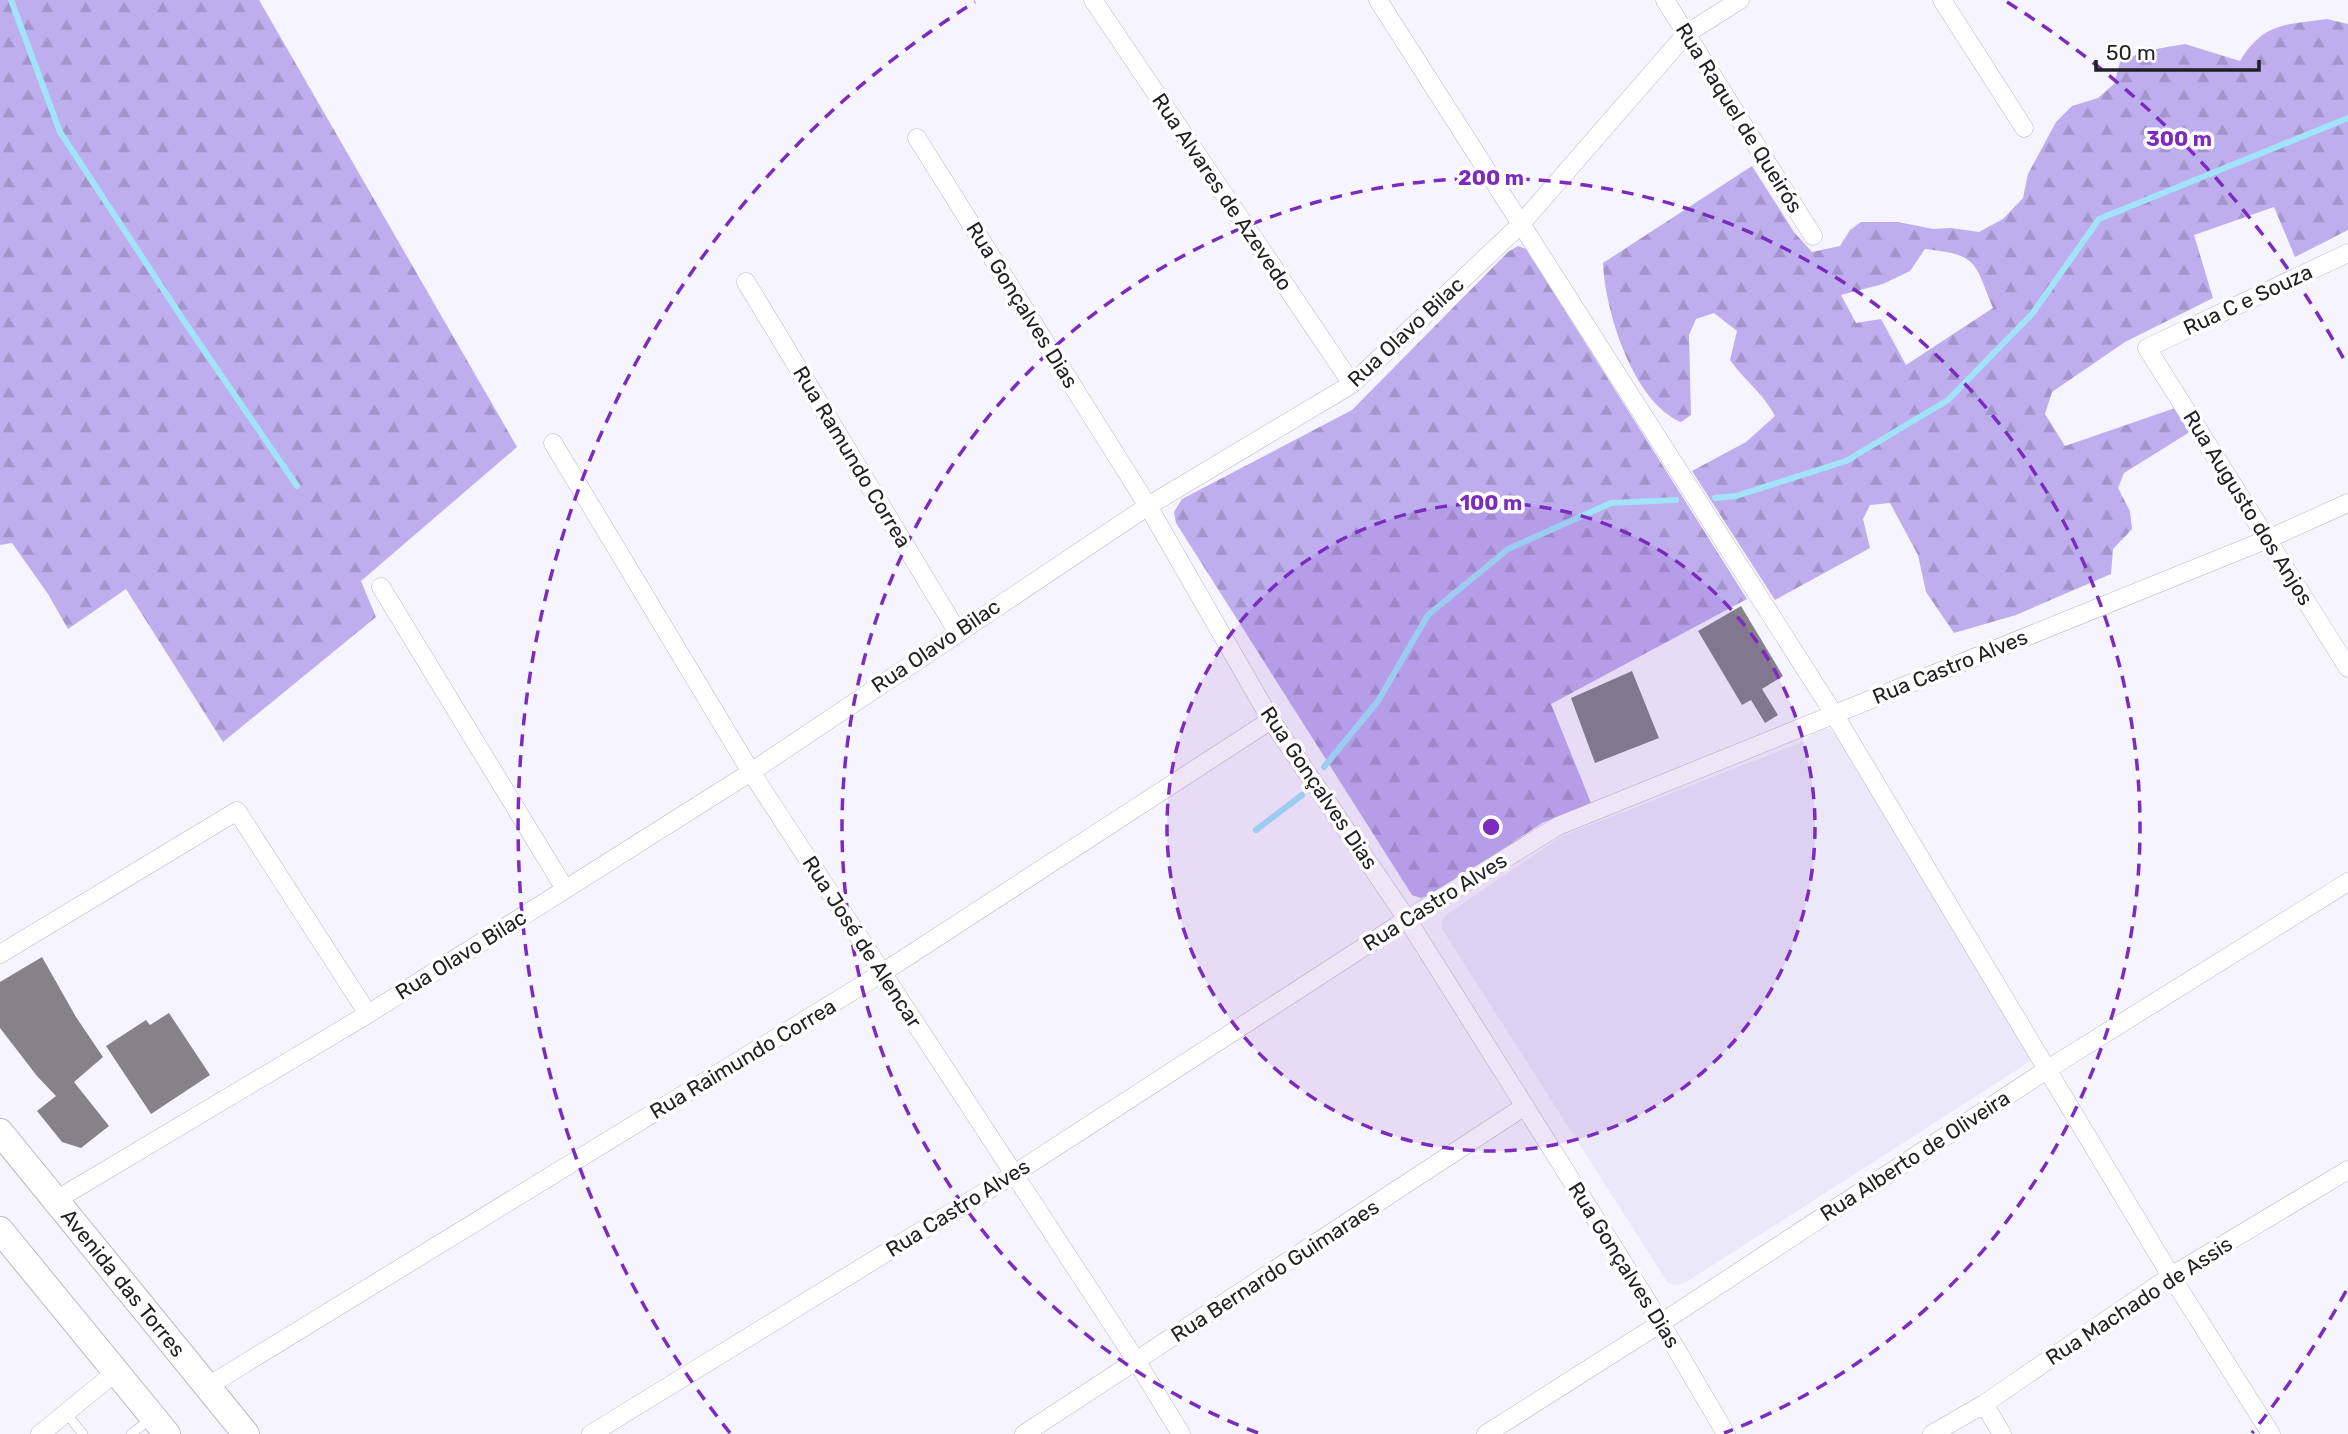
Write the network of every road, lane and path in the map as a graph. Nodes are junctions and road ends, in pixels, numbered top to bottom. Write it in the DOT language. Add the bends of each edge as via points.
graph roads {
  1 [pos="1093,0"];
  2 [pos="1378,0"];
  3 [pos="1665,0"];
  4 [pos="1740,0"];
  5 [pos="1942,0"];
  6 [pos="1686,34"];
  7 [pos="2024,128"];
  8 [pos="917,138"];
  9 [pos="1520,225"];
  10 [pos="1813,236"];
  11 [pos="2348,253"];
  12 [pos="746,282"];
  13 [pos="2147,348"];
  14 [pos="1352,384"];
  15 [pos="553,443"];
  16 [pos="2348,503"];
  17 [pos="1148,506"];
  18 [pos="2269,539"];
  19 [pos="381,587"];
  20 [pos="957,631"];
  21 [pos="2348,668"];
  22 [pos="1834,714"];
  23 [pos="1271,720"];
  24 [pos="751,772"];
  25 [pos="2348,882"];
  26 [pos="565,889"];
  27 [pos="1407,919"];
  28 [pos="0,954"];
  29 [pos="882,974"];
  30 [pos="368,1014"];
  31 [pos="2048,1069"];
  32 [pos="1525,1106"];
  33 [pos="0,1132"];
  34 [pos="2348,1170"];
  35 [pos="1014,1174"];
  36 [pos="56,1200"];
  37 [pos="0,1230"];
  38 [pos="2171,1276"];
  39 [pos="1661,1323"];
  40 [pos="1137,1362"];
  41 [pos="116,1372"];
  42 [pos="208,1386"];
  43 [pos="1984,1404"];
  44 [pos="65,1413"];
  45 [pos="160,1426"];
  46 [pos="40,1434"];
  47 [pos="83,1434"];
  48 [pos="131,1434"];
  49 [pos="246,1434"];
  50 [pos="591,1434"];
  51 [pos="1024,1434"];
  52 [pos="1181,1434"];
  53 [pos="1486,1434"];
  54 [pos="1726,1434"];
  55 [pos="1932,1434"];
  56 [pos="2002,1434"];
  57 [pos="2271,1434"];
  1 -- 14 [label="street, Rua Alvares de Azevedo"];
  2 -- 9 [label="street"];
  3 -- 6 [label="street, Rua Raquel de Queirós"];
  4 -- 6 [label="street, Rua Olavo Bilac"];
  5 -- 7 [label="street"];
  6 -- 9 [label="street, Rua Olavo Bilac"];
  6 -- 10 [label="street, Rua Raquel de Queirós"];
  8 -- 17 [label="street, Rua Gonçalves Dias"];
  9 -- 14 [label="street, Rua Olavo Bilac"];
  9 -- 22 [label="street"];
  11 -- 13 [label="street, Rua C e Souza"];
  12 -- 20 [label="street, Rua Ramundo Correa"];
  13 -- 18 [label="street, Rua Augusto dos Anjos"];
  14 -- 17 [label="street, Rua Olavo Bilac"];
  15 -- 24 [label="street, Rua José de Alencar"];
  16 -- 18 [label="street, Rua Castro Alves"];
  17 -- 20 [label="street, Rua Olavo Bilac"];
  17 -- 23 [label="street, Rua Gonçalves Dias"];
  18 -- 21 [label="street, Rua Augusto dos Anjos"];
  18 -- 22 [label="street, Rua Castro Alves"];
  19 -- 26 [label="street"];
  20 -- 24 [label="street, Rua Olavo Bilac"];
  22 -- 27 [label="street, Rua Castro Alves" via="1558,826"];
  22 -- 31 [label="street"];
  23 -- 27 [label="street, Rua Gonçalves Dias"];
  23 -- 29 [label="street, Rua Raimundo Correa"];
  24 -- 26 [label="street, Rua Olavo Bilac"];
  24 -- 29 [label="street, Rua José de Alencar"];
  25 -- 31 [label="street, Rua Alberto de Oliveira"];
  26 -- 30 [label="street, Rua Olavo Bilac"];
  27 -- 32 [label="street, Rua Gonçalves Dias"];
  27 -- 35 [label="street, Rua Castro Alves"];
  28 -- 30 [label="street" via="237,811"];
  29 -- 35 [label="street, Rua José de Alencar"];
  29 -- 42 [label="street, Rua Raimundo Correa"];
  30 -- 36 [label="street, Rua Olavo Bilac"];
  31 -- 38 [label="street"];
  31 -- 39 [label="street, Rua Alberto de Oliveira"];
  32 -- 39 [label="street, Rua Gonçalves Dias"];
  32 -- 40 [label="street, Rua Bernardo Guimaraes"];
  33 -- 36 [label="main road, Avenida das Torres"];
  34 -- 38 [label="street, Rua Machado de Assis"];
  35 -- 40 [label="street, Rua José de Alencar"];
  35 -- 50 [label="street, Rua Castro Alves"];
  36 -- 42 [label="main road, Avenida das Torres"];
  37 -- 41 [label="main road"];
  38 -- 43 [label="street, Rua Machado de Assis"];
  38 -- 57 [label="street"];
  39 -- 53 [label="street, Rua Alberto de Oliveira"];
  39 -- 54 [label="street, Rua Gonçalves Dias"];
  40 -- 51 [label="street, Rua Bernardo Guimaraes"];
  40 -- 52 [label="street, Rua José de Alencar"];
  41 -- 44 [label="street"];
  41 -- 45 [label="main road"];
  42 -- 49 [label="main road, Avenida das Torres"];
  43 -- 55 [label="street, Rua Machado de Assis"];
  43 -- 56 [label="street"];
  44 -- 46 [label="street"];
  44 -- 47 [label="lane"];
  45 -- 48 [label="lane"];
}
